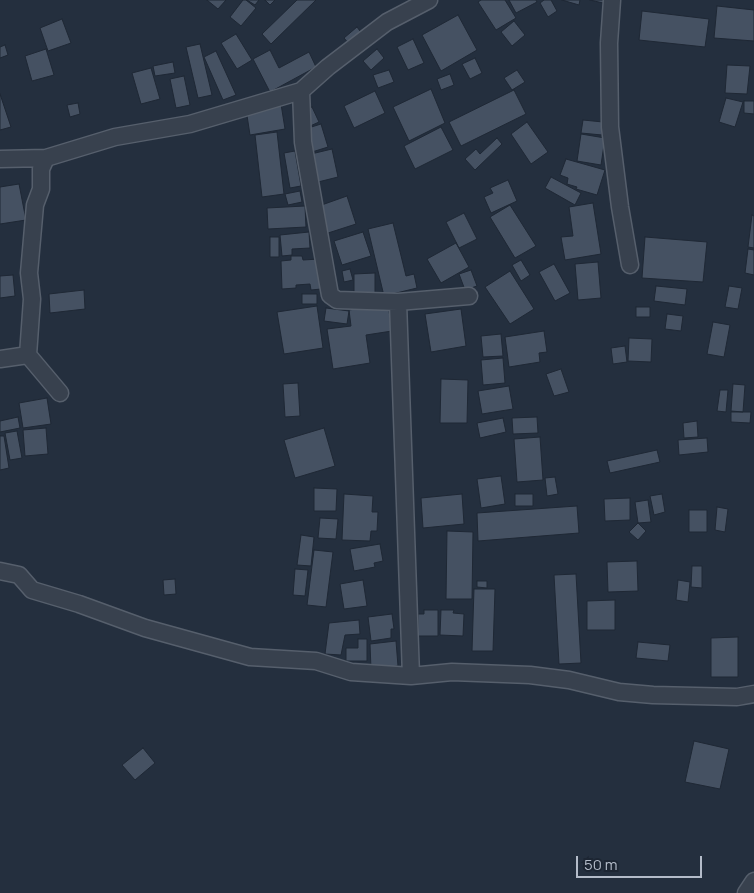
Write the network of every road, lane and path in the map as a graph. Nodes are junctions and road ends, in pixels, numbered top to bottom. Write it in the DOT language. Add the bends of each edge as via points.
graph roads {
  1 [pos="429,0"];
  2 [pos="612,0"];
  3 [pos="300,91"];
  4 [pos="0,158"];
  5 [pos="46,158"];
  6 [pos="630,265"];
  7 [pos="470,296"];
  8 [pos="398,302"];
  9 [pos="28,355"];
  10 [pos="0,360"];
  11 [pos="60,392"];
  12 [pos="0,571"];
  13 [pos="411,676"];
  14 [pos="754,694"];
  15 [pos="754,881"];
  16 [pos="746,893"];
  1 -- 3 [label="street" via="386,22"];
  2 -- 6 [label="street" via="610,127"];
  3 -- 5 [label="street" via="190,124 115,138"];
  3 -- 8 [label="street" via="303,142 330,296 337,300"];
  4 -- 5 [label="street"];
  5 -- 9 [label="street" via="41,169 29,273 32,299"];
  7 -- 8 [label="street"];
  8 -- 13 [label="street"];
  9 -- 10 [label="street"];
  9 -- 11 [label="street"];
  12 -- 13 [label="street" via="19,575 32,590 145,628 250,657 316,661 351,672"];
  13 -- 14 [label="street" via="452,672 530,675 619,692 737,697"];
  15 -- 16 [label="street"];
}
